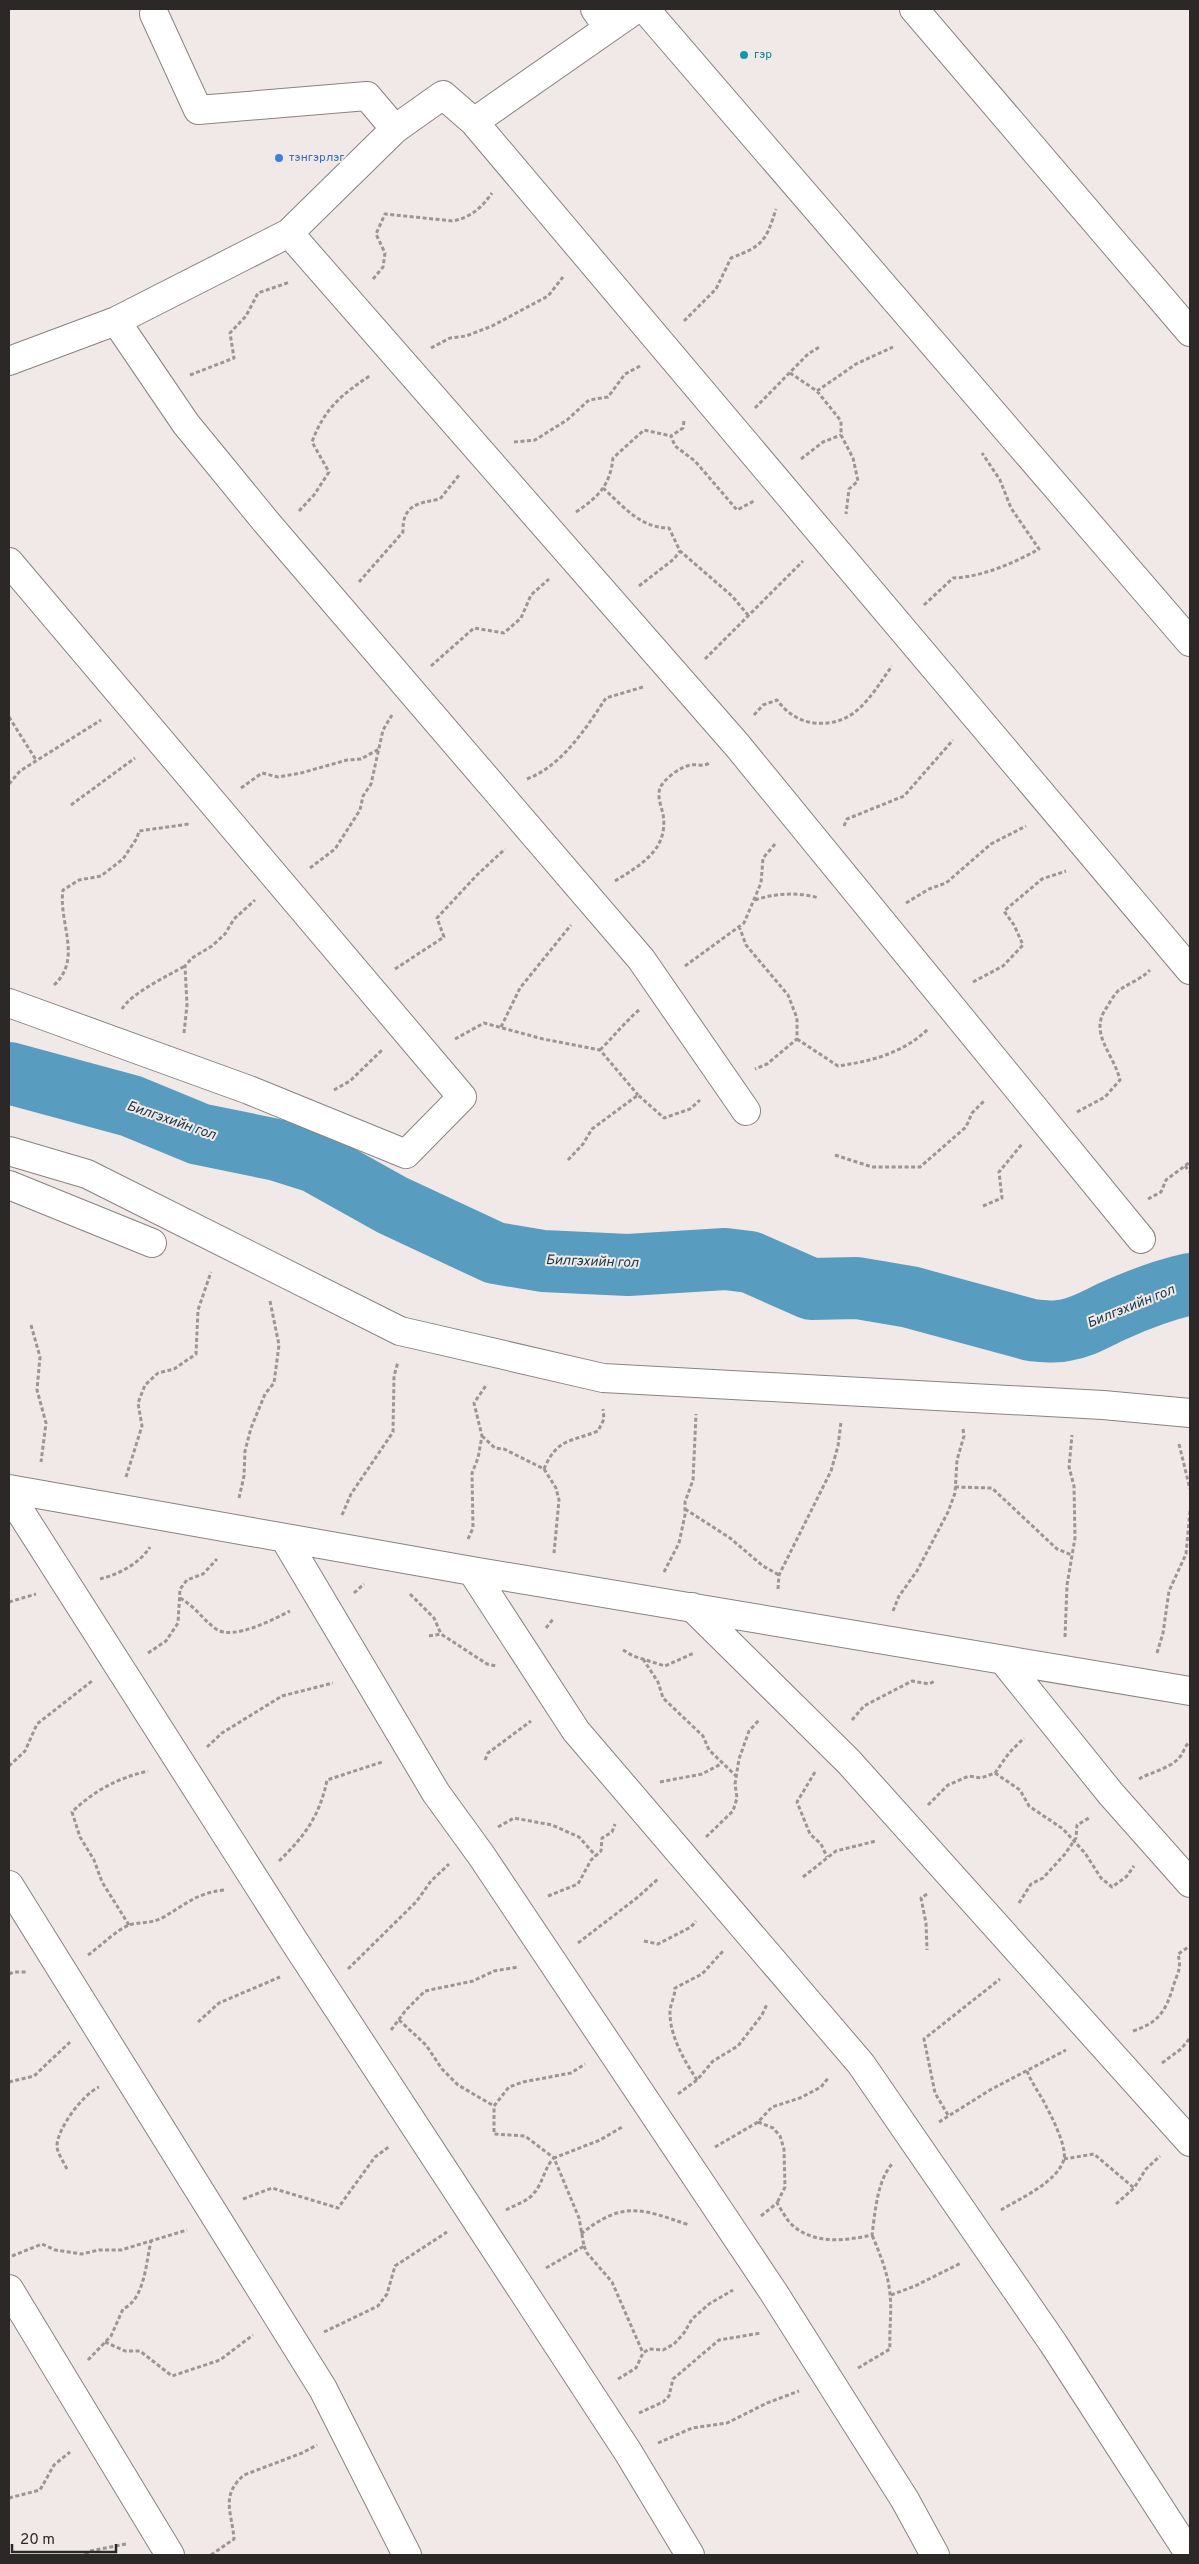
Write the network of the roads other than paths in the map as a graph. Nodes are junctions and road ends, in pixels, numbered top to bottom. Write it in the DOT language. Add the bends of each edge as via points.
graph roads {
  1 [pos="636,9"];
  2 [pos="645,9"];
  3 [pos="914,9"];
  4 [pos="154,14"];
  5 [pos="602,18"];
  6 [pos="474,122"];
  7 [pos="395,130"];
  8 [pos="290,233"];
  9 [pos="116,321"];
  10 [pos="1190,332"];
  11 [pos="9,361"];
  12 [pos="9,562"];
  13 [pos="1190,642"];
  14 [pos="1190,970"];
  15 [pos="9,1003"];
  16 [pos="746,1111"];
  17 [pos="9,1151"];
  18 [pos="9,1185"];
  19 [pos="1141,1239"];
  20 [pos="152,1243"];
  21 [pos="1182,1412"];
  22 [pos="9,1489"];
  23 [pos="9,1494"];
  24 [pos="286,1539"];
  25 [pos="466,1570"];
  26 [pos="692,1607"];
  27 [pos="1003,1660"];
  28 [pos="1187,1693"];
  29 [pos="1190,1882"];
  30 [pos="9,1885"];
  31 [pos="1184,2135"];
  32 [pos="9,2288"];
  33 [pos="170,2555"];
  34 [pos="407,2555"];
  35 [pos="690,2555"];
  36 [pos="935,2555"];
  37 [pos="1190,2555"];
  1 -- 5 [label="street"];
  2 -- 13 [label="street"];
  3 -- 10 [label="street"];
  4 -- 7 [label="street" via="198,110 367,96"];
  5 -- 6 [label="street"];
  6 -- 7 [label="street" via="443,95"];
  6 -- 14 [label="street"];
  7 -- 8 [label="street"];
  8 -- 9 [label="street"];
  8 -- 19 [label="street" via="730,736"];
  9 -- 11 [label="street"];
  9 -- 16 [label="street" via="186,424 278,536 641,959"];
  12 -- 15 [label="street" via="462,1097 406,1154 182,1065"];
  17 -- 21 [label="street" via="87,1174 400,1331 603,1378"];
  18 -- 20 [label="street"];
  22 -- 24 [label="street"];
  23 -- 35 [label="street" via="254,1879 634,2461"];
  24 -- 25 [label="street"];
  24 -- 36 [label="street" via="436,1793 473,1843 758,2268 905,2500"];
  25 -- 26 [label="street"];
  25 -- 37 [label="street" via="576,1731 851,2052 1053,2343"];
  26 -- 27 [label="street"];
  26 -- 31 [label="street" via="826,1739"];
  27 -- 28 [label="street"];
  27 -- 29 [label="street" via="1111,1794"];
  30 -- 34 [label="street" via="323,2389"];
  32 -- 33 [label="street"];
}
